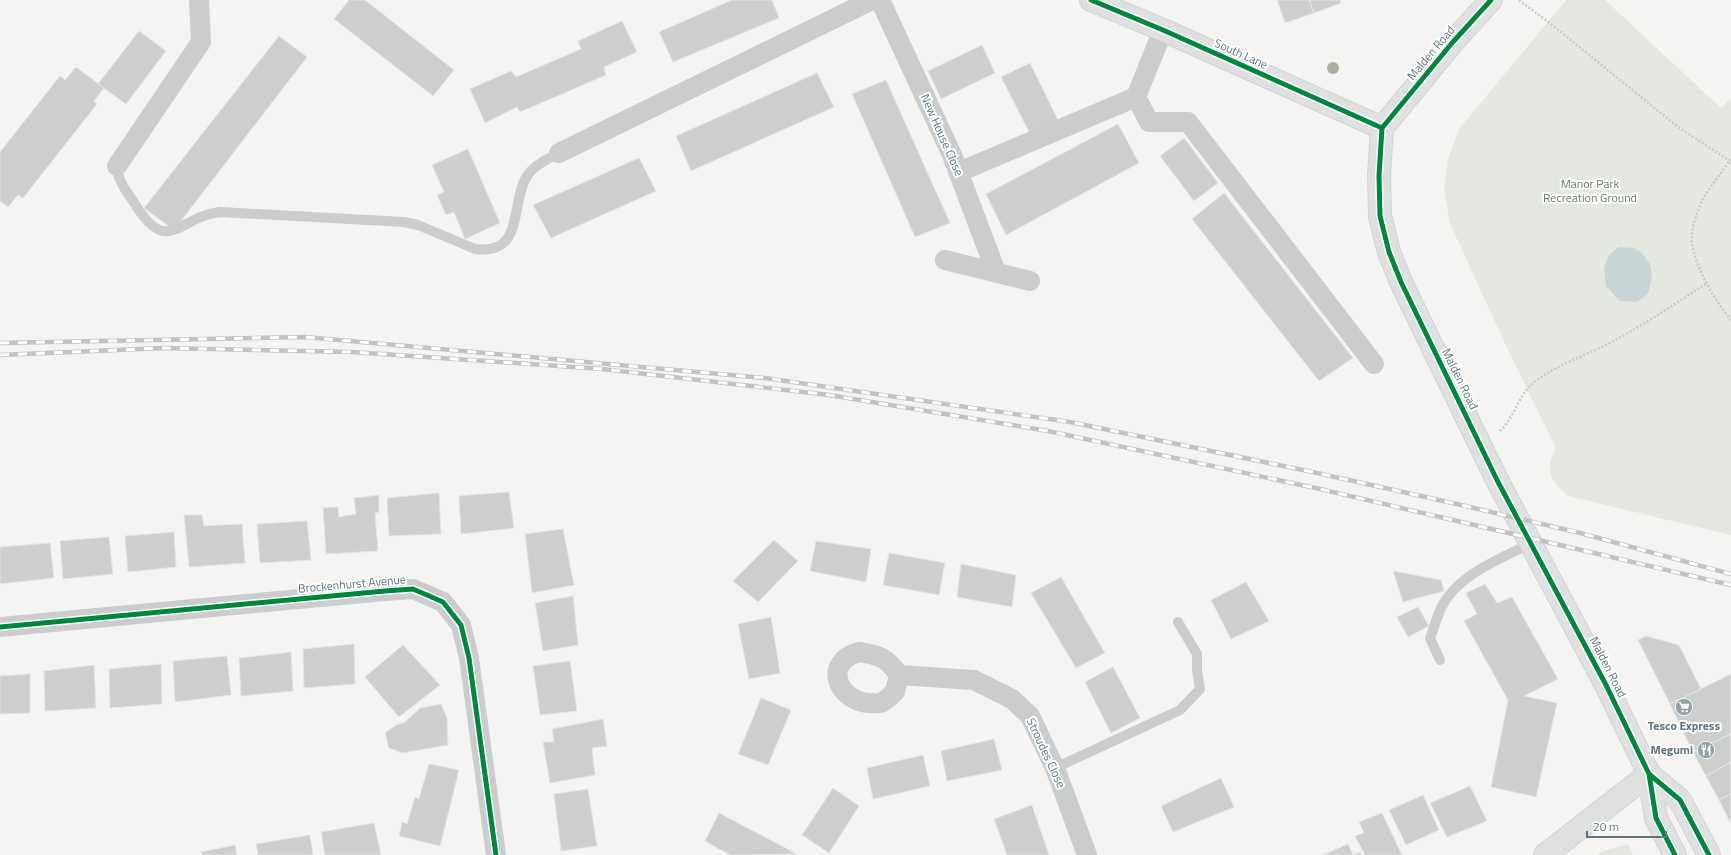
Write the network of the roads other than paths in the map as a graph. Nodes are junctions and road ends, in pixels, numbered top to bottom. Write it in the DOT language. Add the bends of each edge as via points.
graph roads {
  1 [pos="199,0"];
  2 [pos="872,0"];
  3 [pos="880,0"];
  4 [pos="1091,0"];
  5 [pos="1491,0"];
  6 [pos="1163,30"];
  7 [pos="1136,98"];
  8 [pos="1382,128"];
  9 [pos="559,153"];
  10 [pos="117,166"];
  11 [pos="959,172"];
  12 [pos="945,260"];
  13 [pos="996,272"];
  14 [pos="1030,281"];
  15 [pos="1374,364"];
  16 [pos="1531,543"];
  17 [pos="1178,622"];
  18 [pos="0,627"];
  19 [pos="1440,660"];
  20 [pos="899,675"];
  21 [pos="1055,768"];
  22 [pos="1649,774"];
  23 [pos="496,855"];
  24 [pos="1087,855"];
  25 [pos="1545,855"];
  26 [pos="1675,855"];
  27 [pos="1709,855"];
  1 -- 10 [label="street" via="201,42"];
  2 -- 9 [label="street"];
  3 -- 11 [label="street, New House Close"];
  4 -- 6 [label="main road, South Lane"];
  5 -- 8 [label="main road, Malden Road"];
  6 -- 7 [label="street"];
  6 -- 8 [label="main road, South Lane"];
  7 -- 11 [label="street"];
  7 -- 15 [label="street" via="1149,122 1188,122"];
  8 -- 16 [label="main road, Malden Road" via="1380,216 1389,252 1401,282"];
  9 -- 10 [label="lane" via="534,168 528,175 520,192 512,232 508,238 494,248 484,250 404,222 220,212 174,230 162,231 153,228 144,219 120,180"];
  11 -- 13 [label="street, New House Close"];
  12 -- 13 [label="street"];
  13 -- 14 [label="street"];
  16 -- 19 [label="lane" via="1465,578 1452,592 1441,607 1430,638"];
  16 -- 22 [label="main road, Malden Road" via="1606,685"];
  17 -- 21 [label="lane" via="1197,654 1200,689 1180,710"];
  18 -- 23 [label="street, Brockenhurst Avenue" via="385,590 413,590 443,602 461,625 469,658"];
  20 -- 21 [label="street, Stroudes Close" via="974,680 1012,699 1030,716"];
  21 -- 24 [label="street, Stroudes Close"];
  22 -- 25 [label="main road"];
  22 -- 26 [label="main road, Malden Road" via="1656,818"];
  22 -- 27 [label="main road, Malden Road" via="1680,800"];
}
